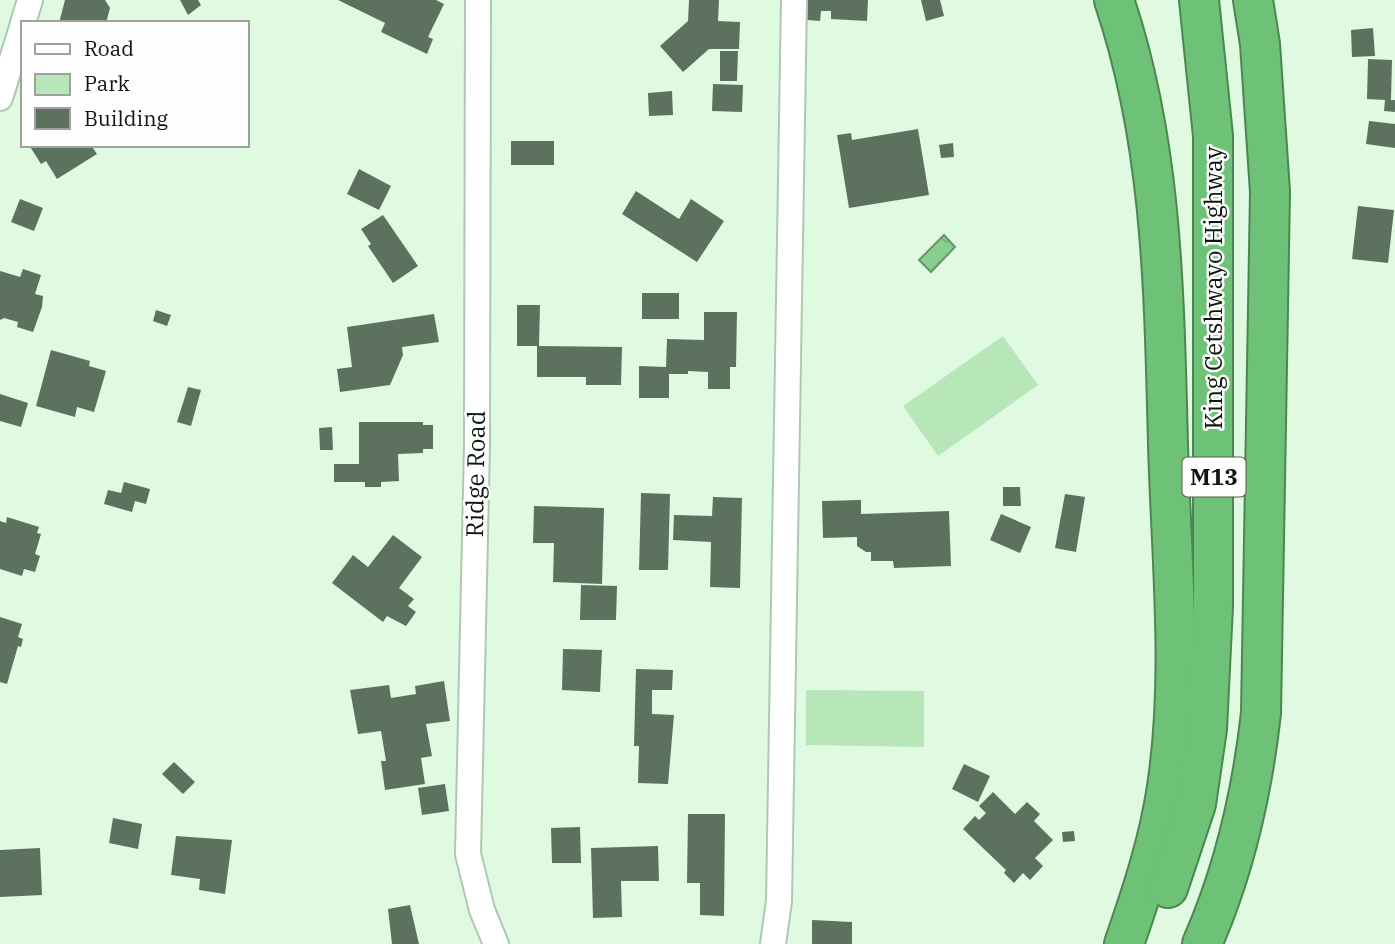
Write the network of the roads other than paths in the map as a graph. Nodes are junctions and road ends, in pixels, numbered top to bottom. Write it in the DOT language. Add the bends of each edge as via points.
graph roads {
  1 [pos="30,0"];
  2 [pos="478,0"];
  3 [pos="794,0"];
  4 [pos="1114,0"];
  5 [pos="1199,0"];
  6 [pos="1253,0"];
  7 [pos="24,21"];
  8 [pos="21,30"];
  9 [pos="0,98"];
  10 [pos="496,944"];
  11 [pos="773,944"];
  12 [pos="1124,944"];
  13 [pos="1143,944"];
  14 [pos="1202,944"];
  1 -- 7 [label="street"];
  2 -- 10 [label="street, Ridge Road" via="477,445 468,854"];
  3 -- 11 [label="street" via="779,901"];
  4 -- 12 [label="highway" via="1151,154 1163,250 1175,671 1167,787 1146,882"];
  5 -- 13 [label="highway, King Cetshwayo Highway / M13" via="1214,191 1213,607 1207,729 1196,804 1172,878"];
  6 -- 14 [label="highway, M13" via="1270,192 1261,713 1252,786 1234,861"];
  8 -- 9 [label="street"];
}
